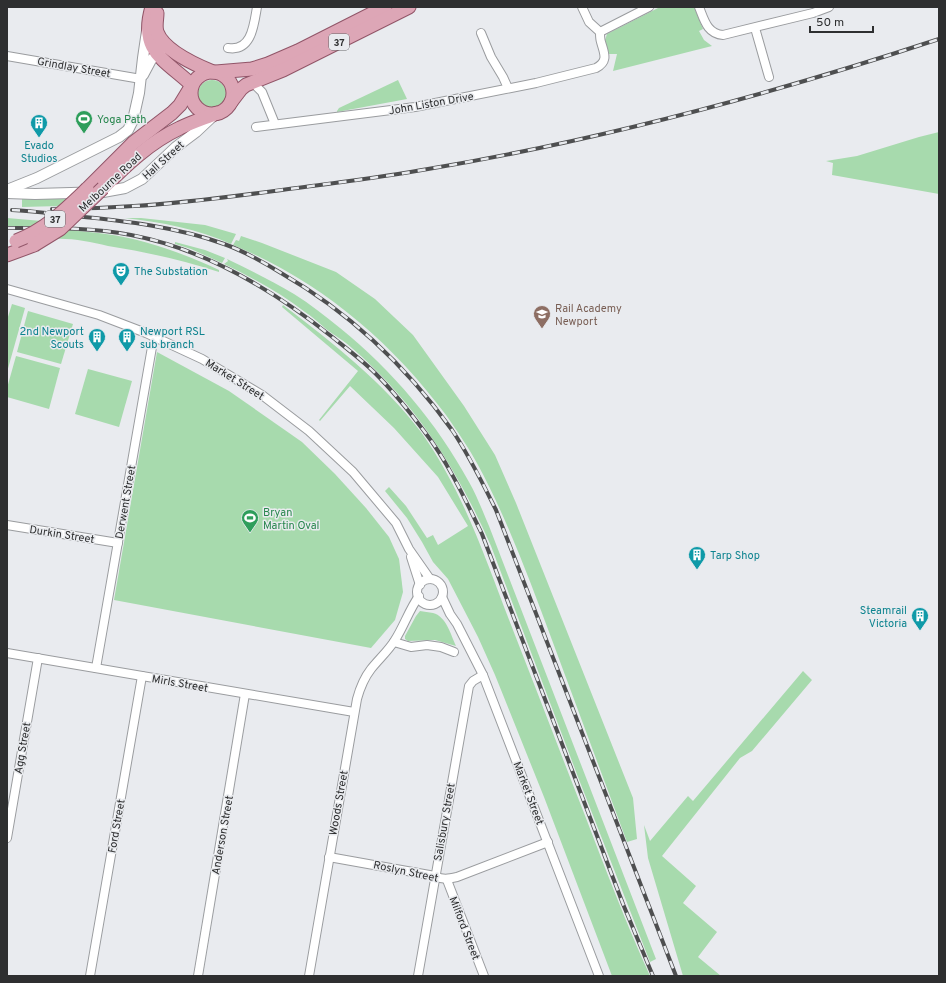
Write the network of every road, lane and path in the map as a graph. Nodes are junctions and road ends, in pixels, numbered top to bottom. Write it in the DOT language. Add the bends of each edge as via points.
graph roads {
  1 [pos="152,7"];
  2 [pos="158,7"];
  3 [pos="257,7"];
  4 [pos="385,7"];
  5 [pos="409,7"];
  6 [pos="582,7"];
  7 [pos="649,7"];
  8 [pos="699,7"];
  9 [pos="829,7"];
  10 [pos="812,10"];
  11 [pos="755,28"];
  12 [pos="148,29"];
  13 [pos="600,32"];
  14 [pos="481,33"];
  15 [pos="170,48"];
  16 [pos="228,48"];
  17 [pos="157,53"];
  18 [pos="7,56"];
  19 [pos="215,72"];
  20 [pos="769,77"];
  21 [pos="141,79"];
  22 [pos="252,82"];
  23 [pos="192,86"];
  24 [pos="508,88"];
  25 [pos="231,102"];
  26 [pos="217,114"];
  27 [pos="275,124"];
  28 [pos="256,127"];
  29 [pos="40,176"];
  30 [pos="7,192"];
  31 [pos="44,194"];
  32 [pos="12,243"];
  33 [pos="7,255"];
  34 [pos="7,289"];
  35 [pos="156,337"];
  36 [pos="7,525"];
  37 [pos="118,543"];
  38 [pos="409,550"];
  39 [pos="430,579"];
  40 [pos="420,585"];
  41 [pos="419,596"];
  42 [pos="442,597"];
  43 [pos="430,604"];
  44 [pos="450,614"];
  45 [pos="408,616"];
  46 [pos="394,642"];
  47 [pos="454,652"];
  48 [pos="7,653"];
  49 [pos="38,658"];
  50 [pos="96,668"];
  51 [pos="483,675"];
  52 [pos="142,676"];
  53 [pos="246,694"];
  54 [pos="354,712"];
  55 [pos="7,838"];
  56 [pos="548,842"];
  57 [pos="329,856"];
  58 [pos="435,876"];
  59 [pos="447,880"];
  60 [pos="90,976"];
  61 [pos="198,976"];
  62 [pos="309,976"];
  63 [pos="418,976"];
  64 [pos="484,976"];
  65 [pos="599,976"];
  1 -- 12 [label="main road"];
  2 -- 15 [label="main road" via="157,31"];
  3 -- 16 [label="street" via="249,39 238,48"];
  4 -- 19 [label="main road, 37" via="268,64 246,70"];
  5 -- 22 [label="main road, 37" via="283,70"];
  6 -- 13 [label="street" via="589,22"];
  7 -- 13 [label="street"];
  8 -- 11 [label="street" via="709,29 719,35"];
  9 -- 10 [label="street"];
  10 -- 11 [label="street"];
  11 -- 20 [label="street"];
  12 -- 17 [label="main road"];
  12 -- 21 [label="street, Hall Street"];
  13 -- 24 [label="street, John Liston Drive" via="605,53 602,63 596,68"];
  14 -- 24 [label="street"];
  15 -- 17 [label="street"];
  15 -- 19 [label="main road" via="190,62"];
  17 -- 21 [label="street, Hall Street"];
  17 -- 23 [label="main road"];
  18 -- 21 [label="street, Grindlay Street"];
  19 -- 23 [label="main road, 37" via="200,75"];
  19 -- 25 [label="main road" via="224,75 231,83"];
  21 -- 29 [label="street, Hall Street" via="133,120 126,132"];
  22 -- 25 [label="main road, 37" via="241,89"];
  22 -- 27 [label="street" via="262,92"];
  23 -- 26 [label="main road" via="191,98 197,108 206,114"];
  23 -- 32 [label="main road, Melbourne Road / 37, bridge" via="172,113 133,143 50,223 30,236"];
  24 -- 27 [label="street, John Liston Drive" via="415,107"];
  25 -- 26 [label="main road, 37" via="225,110"];
  26 -- 31 [label="street, Hall Street" via="131,186 103,192"];
  26 -- 33 [label="main road, Melbourne Road / 37, bridge" via="181,127 156,141 60,229 34,245"];
  27 -- 28 [label="street, John Liston Drive"];
  29 -- 30 [label="street, Hall Street"];
  29 -- 31 [label="street" via="36,186"];
  30 -- 31 [label="street, Hall Street"];
  34 -- 35 [label="street, Market Street" via="99,315"];
  35 -- 37 [label="street, Derwent Street" via="152,347"];
  35 -- 38 [label="street, Market Street" via="239,380 309,430 374,495 396,524"];
  36 -- 37 [label="street, Durkin Street"];
  37 -- 50 [label="street, Derwent Street"];
  38 -- 39 [label="street, Market Street"];
  38 -- 40 [label="street, Market Street"];
  39 -- 40 [label="street"];
  39 -- 42 [label="street" via="441,585"];
  40 -- 41 [label="street"];
  41 -- 43 [label="street" via="423,602"];
  41 -- 45 [label="street, Woods Street"];
  42 -- 43 [label="street" via="437,603"];
  42 -- 44 [label="street, Market Street"];
  43 -- 44 [label="street, Market Street"];
  43 -- 45 [label="street, Woods Street" via="418,608"];
  44 -- 51 [label="street, Market Street"];
  45 -- 46 [label="street, Woods Street"];
  46 -- 47 [label="street" via="411,647 441,647"];
  46 -- 54 [label="street, Woods Street" via="365,678"];
  48 -- 49 [label="street, Mirls Street"];
  49 -- 50 [label="street, Mirls Street"];
  49 -- 55 [label="street, Agg Street"];
  50 -- 52 [label="street, Mirls Street"];
  51 -- 56 [label="street, Market Street"];
  51 -- 58 [label="street, Salisbury Street" via="468,686"];
  52 -- 53 [label="street, Mirls Street"];
  52 -- 60 [label="street, Ford Street"];
  53 -- 54 [label="street, Mirls Street"];
  53 -- 61 [label="street, Anderson Street"];
  54 -- 57 [label="street, Woods Street"];
  56 -- 59 [label="street, Roslyn Street"];
  56 -- 65 [label="street, Market Street"];
  57 -- 58 [label="street, Roslyn Street"];
  57 -- 62 [label="street, Woods Street"];
  58 -- 59 [label="street, Roslyn Street"];
  58 -- 63 [label="street, Salisbury Street"];
  59 -- 64 [label="street, Milford Street"];
}
